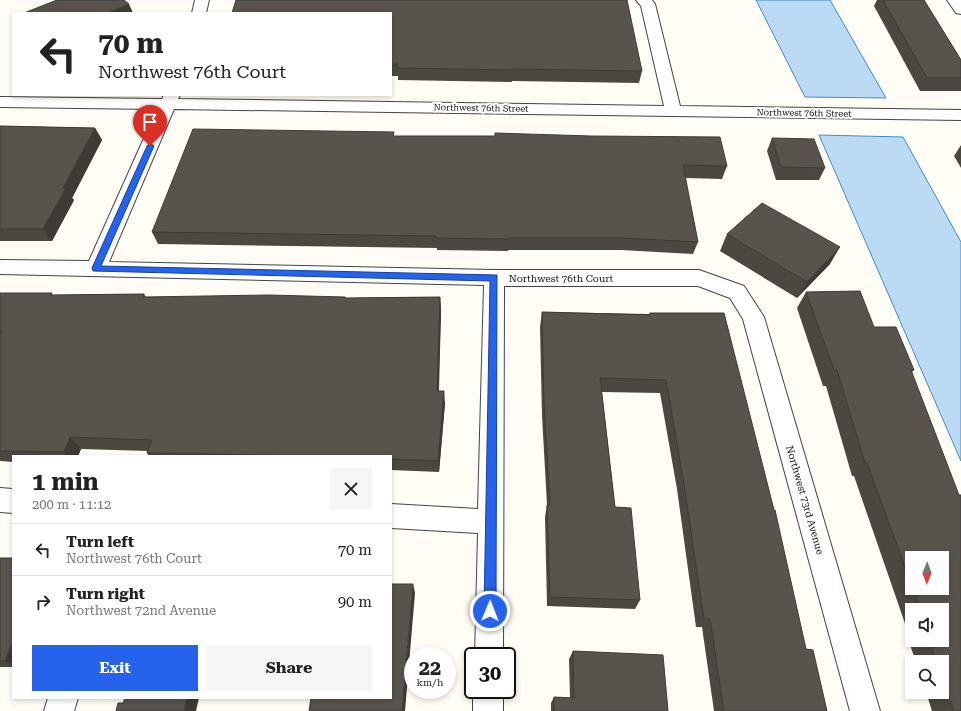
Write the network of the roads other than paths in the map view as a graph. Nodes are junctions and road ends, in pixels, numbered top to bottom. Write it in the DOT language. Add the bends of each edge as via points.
graph roads {
  1 [pos="202,0"];
  2 [pos="643,0"];
  3 [pos="954,0"];
  4 [pos="961,10"];
  5 [pos="199,12"];
  6 [pos="170,100"];
  7 [pos="0,102"];
  8 [pos="673,110"];
  9 [pos="961,115"];
  10 [pos="0,267"];
  11 [pos="96,268"];
  12 [pos="494,278"];
  13 [pos="736,292"];
  14 [pos="0,500"];
  15 [pos="12,501"];
  16 [pos="392,516"];
  17 [pos="491,522"];
  18 [pos="489,647"];
  19 [pos="63,699"];
  20 [pos="488,699"];
  21 [pos="58,711"];
  22 [pos="488,711"];
  23 [pos="865,711"];
  1 -- 5 [label="street"];
  2 -- 8 [label="street" via="648,4"];
  3 -- 4 [label="street"];
  6 -- 7 [label="street, Northwest 76th Street"];
  6 -- 8 [label="street, Northwest 76th Street"];
  6 -- 11 [label="street"];
  8 -- 9 [label="street, Northwest 76th Street"];
  10 -- 11 [label="street, Northwest 76th Court"];
  11 -- 12 [label="street, Northwest 76th Court"];
  12 -- 13 [label="street, Northwest 76th Court" via="699,278"];
  12 -- 17 [label="street"];
  13 -- 23 [label="street, Northwest 73rd Avenue" via="753,317"];
  14 -- 15 [label="street"];
  16 -- 17 [label="street"];
  17 -- 18 [label="street"];
  19 -- 21 [label="street"];
  20 -- 22 [label="street"];
}
